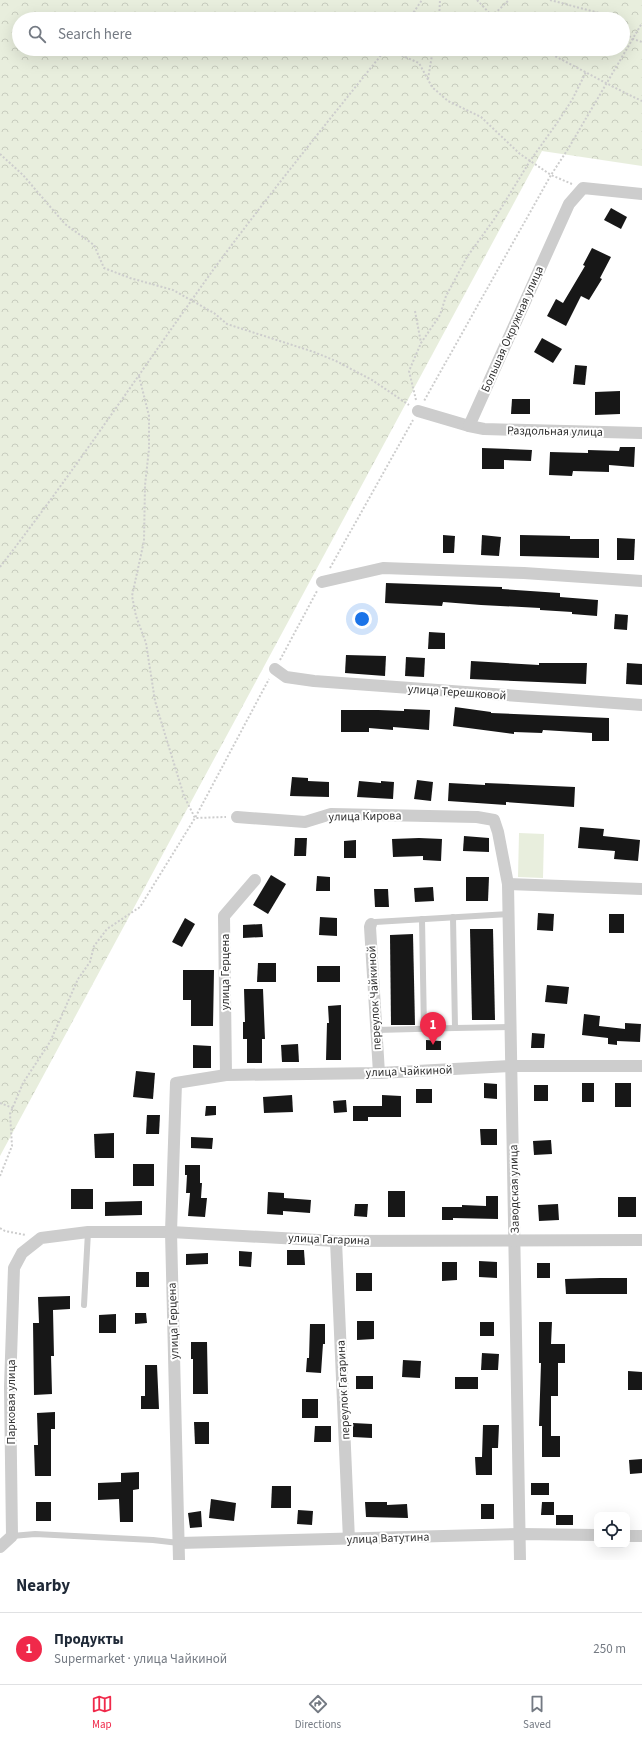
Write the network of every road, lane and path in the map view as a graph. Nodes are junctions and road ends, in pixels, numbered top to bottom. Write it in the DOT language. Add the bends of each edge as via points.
graph roads {
  1 [pos="422,0"];
  2 [pos="440,0"];
  3 [pos="477,0"];
  4 [pos="509,0"];
  5 [pos="550,0"];
  6 [pos="414,12"];
  7 [pos="439,12"];
  8 [pos="488,12"];
  9 [pos="499,12"];
  10 [pos="595,12"];
  11 [pos="642,23"];
  12 [pos="630,37"];
  13 [pos="633,39"];
  14 [pos="642,42"];
  15 [pos="630,44"];
  16 [pos="380,56"];
  17 [pos="402,56"];
  18 [pos="432,56"];
  19 [pos="555,56"];
  20 [pos="623,56"];
  21 [pos="586,72"];
  22 [pos="428,79"];
  23 [pos="606,84"];
  24 [pos="642,101"];
  25 [pos="0,154"];
  26 [pos="530,161"];
  27 [pos="551,175"];
  28 [pos="583,188"];
  29 [pos="642,194"];
  30 [pos="193,300"];
  31 [pos="415,311"];
  32 [pos="421,343"];
  33 [pos="139,376"];
  34 [pos="418,411"];
  35 [pos="469,426"];
  36 [pos="642,433"];
  37 [pos="0,566"];
  38 [pos="642,581"];
  39 [pos="322,582"];
  40 [pos="275,669"];
  41 [pos="642,705"];
  42 [pos="237,817"];
  43 [pos="494,820"];
  44 [pos="256,880"];
  45 [pos="508,884"];
  46 [pos="642,889"];
  47 [pos="509,914"];
  48 [pos="453,917"];
  49 [pos="422,919"];
  50 [pos="371,924"];
  51 [pos="512,1027"];
  52 [pos="455,1028"];
  53 [pos="424,1029"];
  54 [pos="376,1030"];
  55 [pos="512,1066"];
  56 [pos="642,1066"];
  57 [pos="379,1073"];
  58 [pos="226,1075"];
  59 [pos="176,1082"];
  60 [pos="0,1103"];
  61 [pos="13,1108"];
  62 [pos="0,1228"];
  63 [pos="88,1232"];
  64 [pos="171,1232"];
  65 [pos="41,1238"];
  66 [pos="642,1240"];
  67 [pos="336,1241"];
  68 [pos="514,1241"];
  69 [pos="84,1305"];
  70 [pos="520,1534"];
  71 [pos="594,1535"];
  72 [pos="12,1536"];
  73 [pos="630,1536"];
  74 [pos="642,1536"];
  75 [pos="349,1540"];
  76 [pos="179,1543"];
  77 [pos="0,1547"];
  78 [pos="179,1560"];
  79 [pos="520,1560"];
  1 -- 6 [label="path"];
  2 -- 7 [label="path"];
  3 -- 8 [label="path"];
  4 -- 9 [label="path"];
  5 -- 10 [label="path"];
  11 -- 13 [label="path"];
  12 -- 13 [label="path"];
  13 -- 14 [label="path"];
  13 -- 15 [label="path"];
  16 -- 30 [label="path" via="284,176"];
  17 -- 22 [label="path" via="419,63"];
  18 -- 22 [label="path"];
  19 -- 21 [label="path"];
  20 -- 23 [label="path"];
  21 -- 23 [label="path"];
  21 -- 26 [label="path" via="558,123"];
  22 -- 26 [label="path" via="432,87 448,101 481,116"];
  23 -- 24 [label="path"];
  23 -- 27 [label="path"];
  25 -- 30 [label="path" via="24,175 65,224 94,246 104,268 173,290"];
  26 -- 27 [label="path"];
  26 -- 32 [label="path" via="495,218 467,257 446,296 440,315"];
  27 -- 28 [label="path"];
  28 -- 29 [label="street"];
  28 -- 35 [label="street, Большая Окружная улица" via="569,204"];
  30 -- 33 [label="path"];
  30 -- 34 [label="path" via="227,324 336,361 372,380"];
  31 -- 32 [label="path"];
  32 -- 34 [label="path" via="409,371"];
  33 -- 37 [label="path"];
  33 -- 42 [label="path" via="149,416 149,449 145,485 144,541 132,596 136,616 146,643 155,701 184,796 196,818"];
  34 -- 35 [label="street"];
  35 -- 36 [label="street, Раздольная улица" via="484,429"];
  38 -- 39 [label="street" via="524,572 382,568"];
  40 -- 41 [label="street, улица Терешковой" via="286,677 314,682"];
  42 -- 43 [label="street, улица Кирова" via="305,822 331,814 477,817"];
  43 -- 45 [label="street, Заводская улица"];
  44 -- 58 [label="street, улица Герцена" via="224,916"];
  45 -- 46 [label="street"];
  45 -- 47 [label="street, Заводская улица"];
  47 -- 48 [label="lane"];
  47 -- 51 [label="street, Заводская улица"];
  48 -- 49 [label="lane"];
  48 -- 52 [label="lane"];
  49 -- 50 [label="lane"];
  49 -- 53 [label="lane"];
  50 -- 54 [label="street, переулок Чайкиной"];
  51 -- 52 [label="lane"];
  51 -- 55 [label="street, Заводская улица"];
  52 -- 53 [label="lane"];
  53 -- 54 [label="lane"];
  54 -- 57 [label="street, переулок Чайкиной"];
  55 -- 56 [label="street, улица Чайкиной"];
  55 -- 57 [label="street, улица Чайкиной"];
  55 -- 68 [label="street, Заводская улица"];
  57 -- 58 [label="street, улица Чайкиной"];
  58 -- 59 [label="street, улица Чайкиной"];
  59 -- 64 [label="street, улица Герцена"];
  60 -- 61 [label="path"];
  62 -- 65 [label="path"];
  63 -- 64 [label="street, улица Гагарина"];
  63 -- 65 [label="street, улица Гагарина"];
  63 -- 69 [label="lane"];
  64 -- 67 [label="street, улица Гагарина"];
  64 -- 76 [label="street, улица Герцена"];
  65 -- 72 [label="street, Парковая улица" via="22,1253 14,1268 10,1387"];
  66 -- 68 [label="street, улица Гагарина"];
  67 -- 68 [label="street, улица Гагарина"];
  67 -- 75 [label="street, переулок Гагарина"];
  68 -- 70 [label="street, Заводская улица"];
  70 -- 71 [label="street, улица Ватутина"];
  70 -- 75 [label="street, улица Ватутина"];
  70 -- 79 [label="street, Заводская улица"];
  72 -- 76 [label="lane" via="67,1536"];
  72 -- 77 [label="street"];
  73 -- 74 [label="street"];
  75 -- 76 [label="street, улица Ватутина"];
  76 -- 78 [label="street, улица Герцена"];
}
